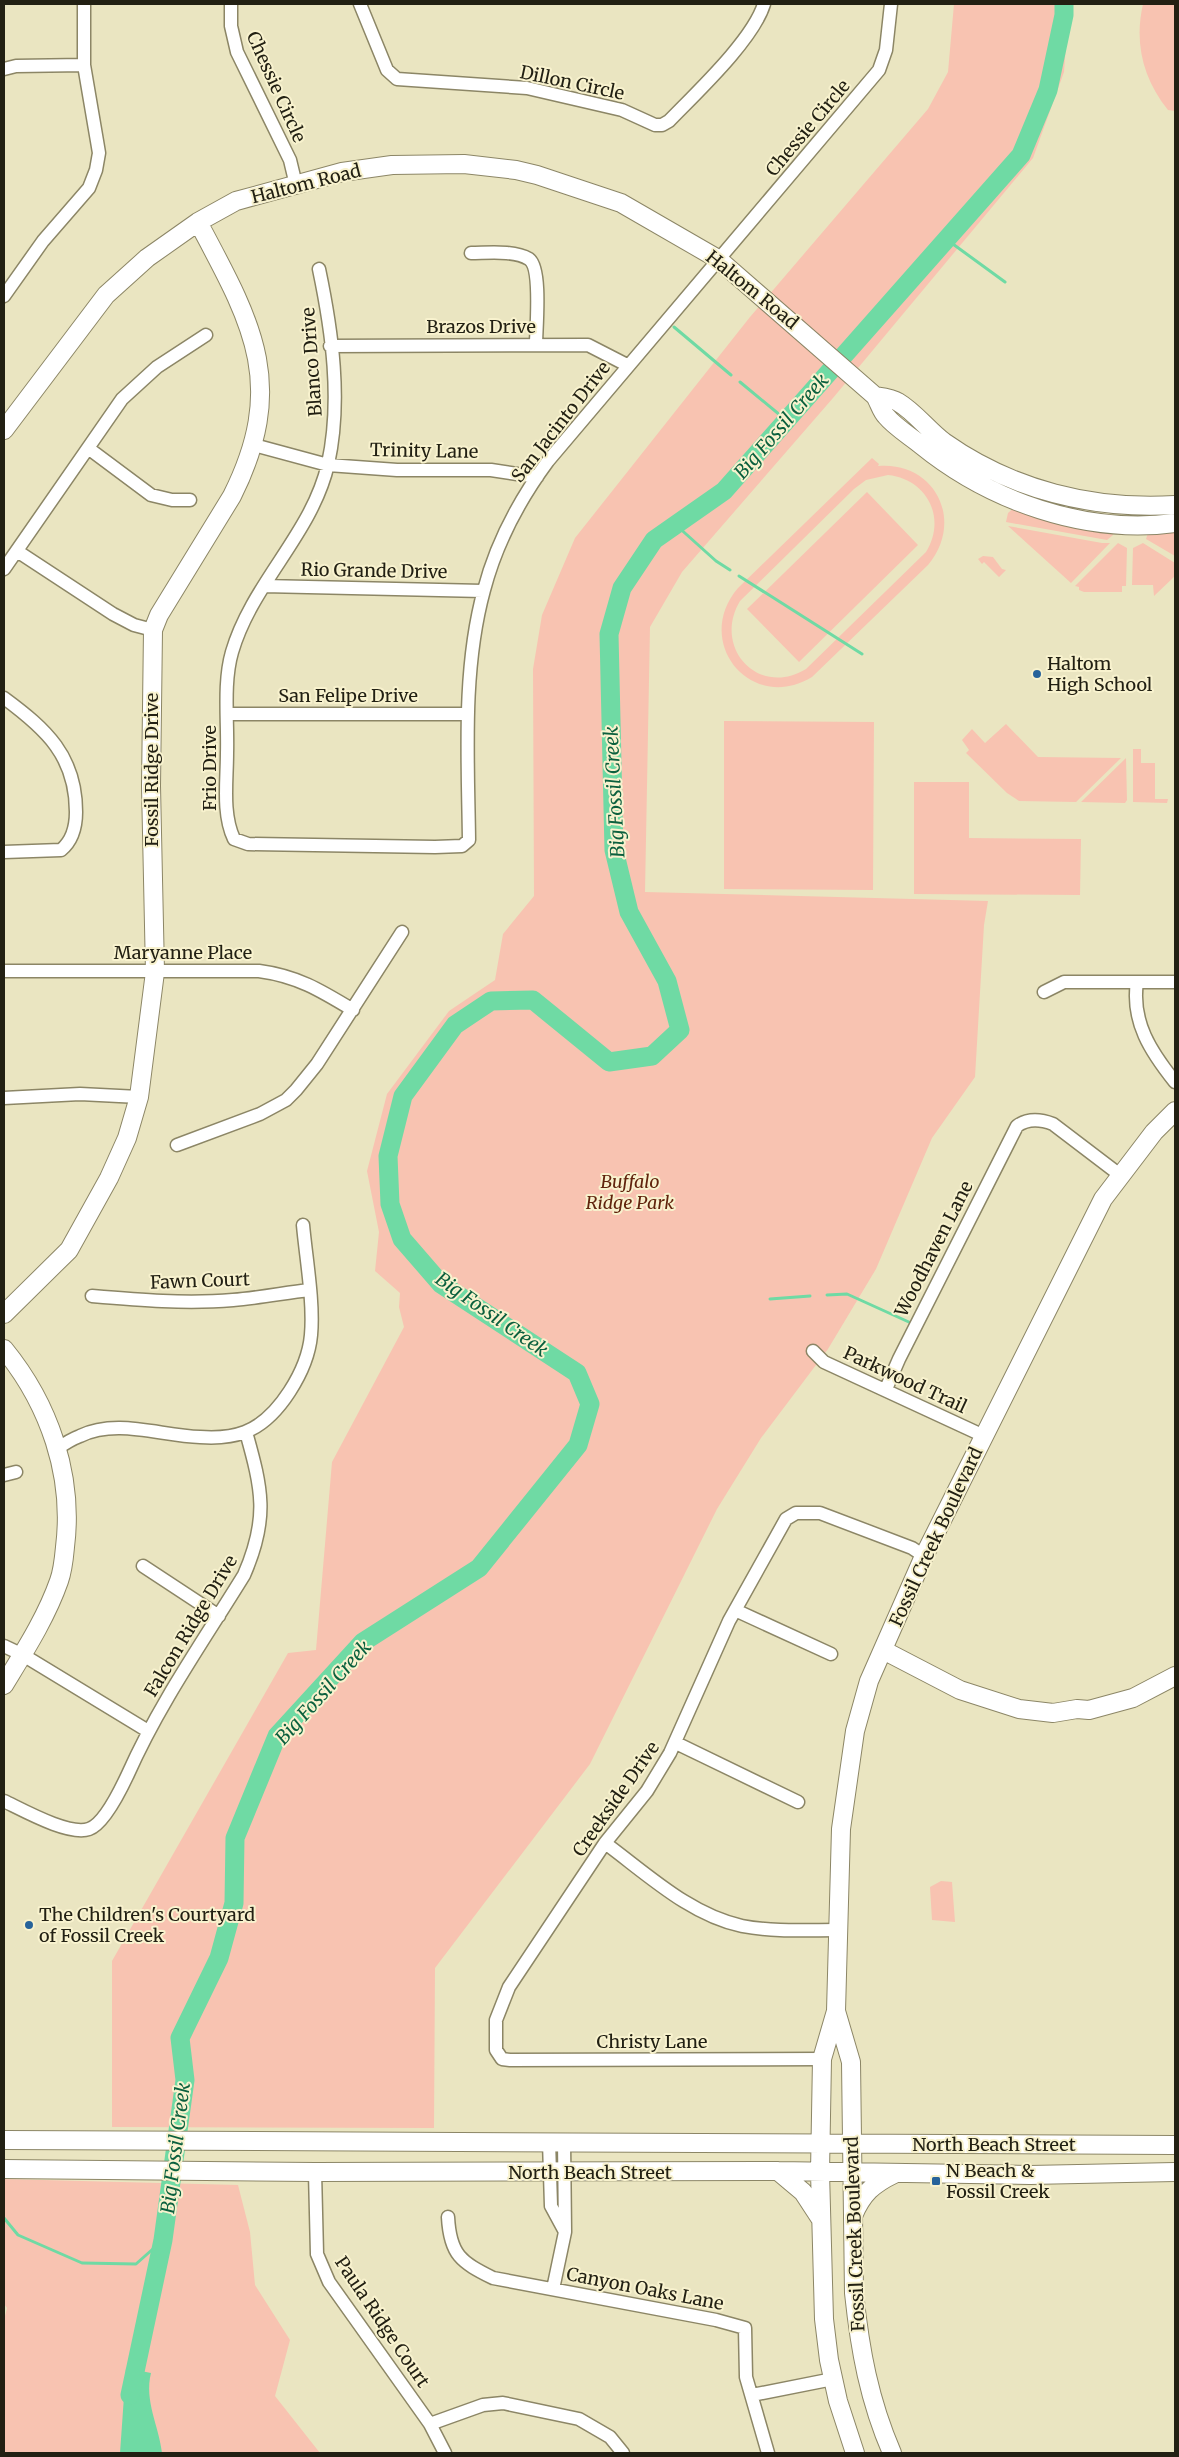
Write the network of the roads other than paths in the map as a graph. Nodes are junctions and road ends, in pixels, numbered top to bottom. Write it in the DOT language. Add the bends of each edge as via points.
graph roads {
  1 [pos="84,4"];
  2 [pos="231,4"];
  3 [pos="360,4"];
  4 [pos="764,4"];
  5 [pos="891,4"];
  6 [pos="84,65"];
  7 [pos="4,69"];
  8 [pos="296,184"];
  9 [pos="198,222"];
  10 [pos="471,253"];
  11 [pos="718,259"];
  12 [pos="319,269"];
  13 [pos="4,296"];
  14 [pos="206,335"];
  15 [pos="536,344"];
  16 [pos="330,346"];
  17 [pos="627,365"];
  18 [pos="876,396"];
  19 [pos="4,430"];
  20 [pos="254,445"];
  21 [pos="88,448"];
  22 [pos="328,465"];
  23 [pos="537,477"];
  24 [pos="1006,477"];
  25 [pos="1004,496"];
  26 [pos="190,500"];
  27 [pos="1175,505"];
  28 [pos="1175,523"];
  29 [pos="16,550"];
  30 [pos="4,569"];
  31 [pos="264,586"];
  32 [pos="484,591"];
  33 [pos="153,630"];
  34 [pos="4,698"];
  35 [pos="228,714"];
  36 [pos="468,714"];
  37 [pos="469,840"];
  38 [pos="4,852"];
  39 [pos="402,932"];
  40 [pos="4,971"];
  41 [pos="155,972"];
  42 [pos="1137,982"];
  43 [pos="1175,982"];
  44 [pos="1044,992"];
  45 [pos="353,1010"];
  46 [pos="1175,1082"];
  47 [pos="139,1097"];
  48 [pos="4,1098"];
  49 [pos="1175,1110"];
  50 [pos="177,1145"];
  51 [pos="1120,1175"];
  52 [pos="303,1225"];
  53 [pos="309,1290"];
  54 [pos="92,1296"];
  55 [pos="4,1314"];
  56 [pos="4,1348"];
  57 [pos="814,1351"];
  58 [pos="886,1390"];
  59 [pos="246,1432"];
  60 [pos="984,1436"];
  61 [pos="57,1449"];
  62 [pos="924,1556"];
  63 [pos="143,1566"];
  64 [pos="735,1610"];
  65 [pos="219,1616"];
  66 [pos="4,1646"];
  67 [pos="882,1650"];
  68 [pos="830,1654"];
  69 [pos="23,1655"];
  70 [pos="1175,1676"];
  71 [pos="4,1685"];
  72 [pos="148,1731"];
  73 [pos="676,1743"];
  74 [pos="4,1801"];
  75 [pos="798,1802"];
  76 [pos="605,1844"];
  77 [pos="838,1930"];
  78 [pos="836,2011"];
  79 [pos="495,2040"];
  80 [pos="822,2059"];
  81 [pos="4,2140"];
  82 [pos="557,2141"];
  83 [pos="820,2144"];
  84 [pos="851,2144"];
  85 [pos="1171,2145"];
  86 [pos="4,2169"];
  87 [pos="778,2171"];
  88 [pos="315,2172"];
  89 [pos="556,2172"];
  90 [pos="820,2172"];
  91 [pos="851,2172"];
  92 [pos="1175,2172"];
  93 [pos="896,2173"];
  94 [pos="1131,2173"];
  95 [pos="448,2217"];
  96 [pos="852,2219"];
  97 [pos="821,2220"];
  98 [pos="552,2289"];
  99 [pos="833,2379"];
  100 [pos="752,2395"];
  101 [pos="430,2424"];
  102 [pos="445,2453"];
  103 [pos="623,2453"];
  104 [pos="768,2453"];
  105 [pos="855,2453"];
  106 [pos="892,2453"];
  1 -- 6 [label="street"];
  2 -- 8 [label="street, Chessie Circle" via="231,26 237,52 290,160"];
  3 -- 4 [label="street, Dillon Circle" via="387,70 397,79 528,88 622,110 662,125 716,72 755,25"];
  5 -- 11 [label="street, Chessie Circle" via="886,50 879,70 798,169"];
  6 -- 7 [label="street"];
  6 -- 13 [label="street" via="97,141 96,170 89,188 43,241"];
  8 -- 9 [label="main road, Haltom Road" via="236,202"];
  8 -- 11 [label="main road, Haltom Road" via="342,172 392,165 464,164 516,170 621,204"];
  9 -- 19 [label="main road, Haltom Road" via="147,258 106,295"];
  9 -- 20 [label="main road, Fossil Ridge Drive" via="246,316 258,357 260,397"];
  10 -- 15 [label="street" via="503,253 533,263 537,287"];
  11 -- 17 [label="street, San Jacinto Drive"];
  11 -- 18 [label="main road, Haltom Road"];
  12 -- 16 [label="street, Blanco Drive" via="328,309"];
  14 -- 21 [label="street" via="157,367 122,398"];
  15 -- 16 [label="street, Brazos Drive"];
  15 -- 17 [label="street, Brazos Drive" via="588,345"];
  16 -- 22 [label="street, Blanco Drive" via="335,410"];
  17 -- 23 [label="street, San Jacinto Drive"];
  18 -- 24 [label="main road, Haltom Road" via="897,401 943,441 976,463"];
  18 -- 25 [label="main road, Haltom Road" via="885,416 936,456 965,476"];
  20 -- 22 [label="street, Trinity Lane"];
  20 -- 33 [label="main road, Fossil Ridge Drive" via="232,496 159,614"];
  21 -- 26 [label="street" via="152,495"];
  21 -- 29 [label="street"];
  22 -- 23 [label="street, Trinity Lane" via="397,470 491,470"];
  22 -- 31 [label="street, Blanco Drive" via="314,504"];
  23 -- 32 [label="street, San Jacinto Drive" via="516,511"];
  24 -- 25 [label="main road"];
  24 -- 27 [label="main road, Haltom Road" via="1087,501 1117,506"];
  25 -- 28 [label="main road, Haltom Road" via="1085,520 1125,524"];
  29 -- 30 [label="street"];
  29 -- 33 [label="street" via="113,614"];
  31 -- 32 [label="street, Rio Grande Drive"];
  31 -- 35 [label="street, Frio Drive" via="248,612 232,651"];
  32 -- 36 [label="street, San Jacinto Drive" via="471,662"];
  33 -- 41 [label="main road, Fossil Ridge Drive" via="151,786"];
  34 -- 38 [label="street" via="41,727 66,760 74,789 76,816 68,844 61,850"];
  35 -- 36 [label="street, San Felipe Drive"];
  35 -- 37 [label="street, Frio Drive" via="226,805 234,839 257,845 435,848 462,846"];
  36 -- 37 [label="street, San Jacinto Drive"];
  39 -- 45 [label="street"];
  40 -- 41 [label="street, Maryanne Place"];
  41 -- 45 [label="street, Maryanne Place" via="279,973 308,983"];
  41 -- 47 [label="main road, Fossil Ridge Drive"];
  42 -- 43 [label="street"];
  42 -- 44 [label="street" via="1064,982"];
  42 -- 46 [label="street" via="1137,1017 1143,1034"];
  45 -- 50 [label="street" via="316,1064 286,1100 260,1114"];
  47 -- 48 [label="street" via="80,1094"];
  47 -- 55 [label="main road, Fossil Ridge Drive" via="127,1138 109,1178 69,1250"];
  49 -- 51 [label="main road, Fossil Creek Boulevard"];
  51 -- 58 [label="street, Woodhaven Lane" via="1053,1124 1032,1120 1017,1126"];
  51 -- 60 [label="main road, Fossil Creek Boulevard" via="1103,1199"];
  52 -- 53 [label="street"];
  53 -- 54 [label="street, Fawn Court" via="193,1302"];
  53 -- 59 [label="street" via="311,1334 303,1368 284,1400"];
  56 -- 61 [label="main road" via="41,1405"];
  57 -- 58 [label="street, Parkwood Trail" via="824,1362"];
  58 -- 60 [label="street, Parkwood Trail"];
  59 -- 61 [label="street" via="202,1438 117,1428 81,1435"];
  59 -- 65 [label="street, Falcon Ridge Drive" via="262,1500 260,1530 244,1575"];
  60 -- 62 [label="main road, Fossil Creek Boulevard"];
  61 -- 69 [label="main road" via="67,1489 67,1532 60,1579"];
  62 -- 64 [label="street, Creekside Drive" via="912,1548 812,1511 796,1513 786,1519"];
  62 -- 67 [label="main road, Fossil Creek Boulevard"];
  63 -- 65 [label="street"];
  64 -- 68 [label="street"];
  64 -- 73 [label="street, Creekside Drive"];
  65 -- 72 [label="street, Falcon Ridge Drive"];
  66 -- 69 [label="street"];
  67 -- 70 [label="main road" via="960,1690 1019,1709 1053,1713 1089,1710 1133,1698"];
  67 -- 77 [label="main road, Fossil Creek Boulevard" via="864,1698 848,1773 841,1829"];
  69 -- 71 [label="main road"];
  69 -- 72 [label="street"];
  72 -- 74 [label="street, Falcon Ridge Drive" via="120,1791 91,1829 66,1828"];
  73 -- 75 [label="street"];
  73 -- 76 [label="street, Creekside Drive" via="647,1791"];
  76 -- 77 [label="street" via="708,1915 760,1928"];
  76 -- 79 [label="street, Creekside Drive" via="509,1986 498,2014"];
  77 -- 78 [label="main road, Fossil Creek Boulevard"];
  78 -- 80 [label="main road, Fossil Creek Boulevard"];
  78 -- 84 [label="main road, Fossil Creek Boulevard" via="850,2062"];
  79 -- 80 [label="street, Christy Lane" via="496,2050 502,2059 510,2060"];
  80 -- 83 [label="main road, Fossil Creek Boulevard"];
  81 -- 82 [label="main road, North Beach Street"];
  82 -- 83 [label="main road, North Beach Street"];
  82 -- 89 [label="street"];
  83 -- 84 [label="main road, North Beach Street"];
  83 -- 90 [label="main road, Fossil Creek Boulevard"];
  84 -- 85 [label="main road, North Beach Street"];
  84 -- 91 [label="main road, Fossil Creek Boulevard"];
  85 -- 94 [label="main road" via="1163,2159"];
  86 -- 88 [label="main road, North Beach Street"];
  87 -- 89 [label="main road, North Beach Street"];
  87 -- 90 [label="main road, North Beach Street"];
  87 -- 97 [label="main road" via="803,2192"];
  88 -- 89 [label="main road, North Beach Street"];
  88 -- 101 [label="street, Paula Ridge Court" via="317,2254 326,2275"];
  89 -- 98 [label="street" via="550,2206 565,2232"];
  90 -- 91 [label="main road, North Beach Street"];
  90 -- 97 [label="main road, Fossil Creek Boulevard"];
  91 -- 93 [label="main road, North Beach Street"];
  91 -- 96 [label="main road, Fossil Creek Boulevard"];
  92 -- 94 [label="main road, North Beach Street"];
  93 -- 94 [label="main road, North Beach Street"];
  93 -- 96 [label="main road" via="869,2188 859,2201"];
  95 -- 98 [label="street, Canyon Oaks Lane" via="449,2240 466,2265 493,2278"];
  96 -- 106 [label="main road, Fossil Creek Boulevard" via="854,2293 863,2368"];
  97 -- 99 [label="main road, Fossil Creek Boulevard" via="824,2319"];
  98 -- 100 [label="street, Canyon Oaks Lane" via="745,2328 746,2377"];
  99 -- 100 [label="street"];
  99 -- 105 [label="main road, Fossil Creek Boulevard"];
  100 -- 104 [label="street, Canyon Oaks Lane"];
  101 -- 102 [label="street, Paula Ridge Court"];
  101 -- 103 [label="street" via="484,2405 502,2403 579,2419 610,2437"];
}
